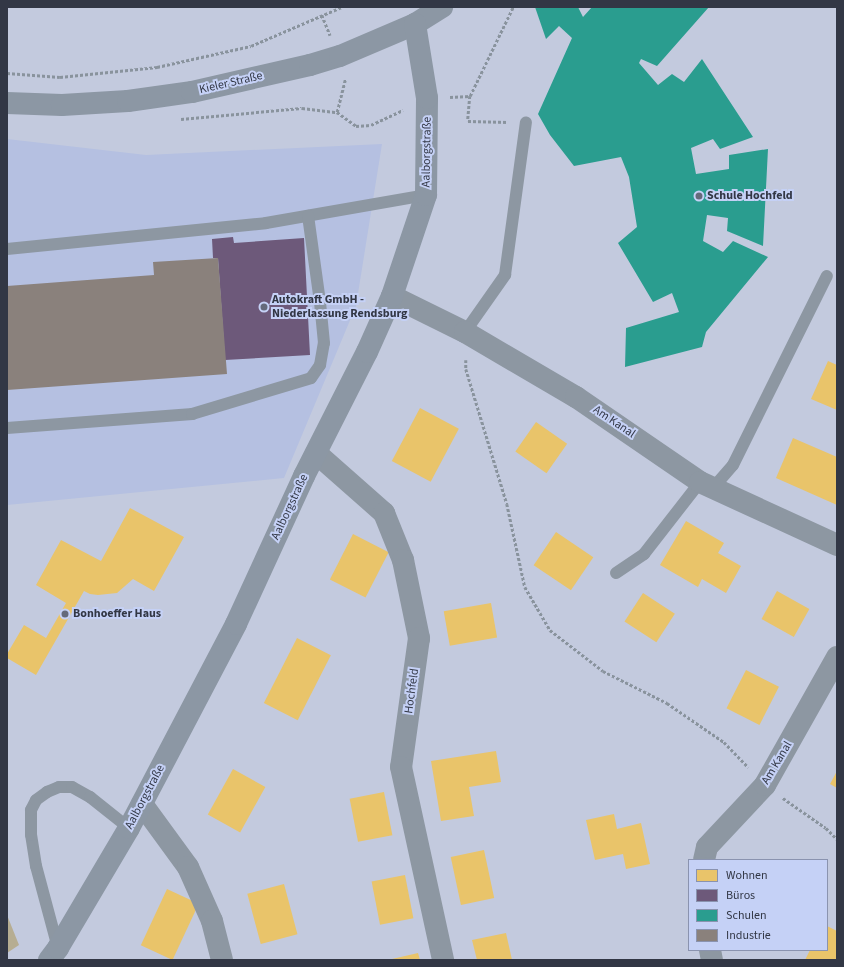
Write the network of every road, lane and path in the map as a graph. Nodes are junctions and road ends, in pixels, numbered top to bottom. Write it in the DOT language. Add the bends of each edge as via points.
graph roads {
  1 [pos="342,7"];
  2 [pos="442,7"];
  3 [pos="513,7"];
  4 [pos="415,24"];
  5 [pos="340,56"];
  6 [pos="7,73"];
  7 [pos="470,96"];
  8 [pos="428,98"];
  9 [pos="7,103"];
  10 [pos="337,112"];
  11 [pos="176,119"];
  12 [pos="526,122"];
  13 [pos="426,195"];
  14 [pos="308,216"];
  15 [pos="7,249"];
  16 [pos="827,276"];
  17 [pos="392,296"];
  18 [pos="465,332"];
  19 [pos="7,428"];
  20 [pos="316,453"];
  21 [pos="707,485"];
  22 [pos="837,545"];
  23 [pos="616,573"];
  24 [pos="837,657"];
  25 [pos="765,785"];
  26 [pos="142,804"];
  27 [pos="129,828"];
  28 [pos="837,839"];
  29 [pos="704,859"];
  30 [pos="54,954"];
  31 [pos="222,960"];
  32 [pos="443,960"];
  1 -- 6 [label="path" via="251,46 157,67 60,77"];
  2 -- 4 [label="street, Kieler Straße"];
  3 -- 7 [label="path"];
  4 -- 5 [label="street, Kieler Straße"];
  4 -- 8 [label="street, Aalborgstraße"];
  5 -- 9 [label="street, Kieler Straße" via="192,92 128,101 77,104"];
  5 -- 10 [label="path" via="345,79"];
  7 -- 8 [label="path"];
  7 -- 12 [label="path" via="468,121"];
  8 -- 10 [label="path" via="371,125 356,126"];
  8 -- 13 [label="street, Aalborgstraße"];
  10 -- 11 [label="path" via="302,108"];
  12 -- 18 [label="lane" via="505,275"];
  13 -- 14 [label="lane"];
  13 -- 17 [label="street, Aalborgstraße"];
  14 -- 15 [label="lane" via="266,223"];
  14 -- 19 [label="lane" via="324,343 320,364 311,378 192,414"];
  16 -- 21 [label="lane" via="733,465"];
  17 -- 18 [label="street, Am Kanal"];
  17 -- 20 [label="street, Aalborgstraße" via="368,352"];
  18 -- 21 [label="street, Am Kanal" via="576,397"];
  18 -- 25 [label="path" via="466,369 507,504 525,587 550,630 603,671 667,703 724,742"];
  20 -- 26 [label="street, Aalborgstraße" via="236,624"];
  20 -- 32 [label="street, Hochfeld" via="384,512 403,560 418,638 401,768"];
  21 -- 22 [label="street, Am Kanal"];
  21 -- 23 [label="lane" via="644,554"];
  24 -- 25 [label="street, Am Kanal"];
  25 -- 28 [label="path" via="826,828"];
  25 -- 29 [label="street, Am Kanal" via="707,848"];
  26 -- 27 [label="street, Aalborgstraße"];
  26 -- 31 [label="street" via="188,867 212,922"];
  27 -- 30 [label="street, Aalborgstraße"];
  27 -- 30 [label="lane" via="90,797 72,787 59,787 36,800 31,810 31,835"];
}
